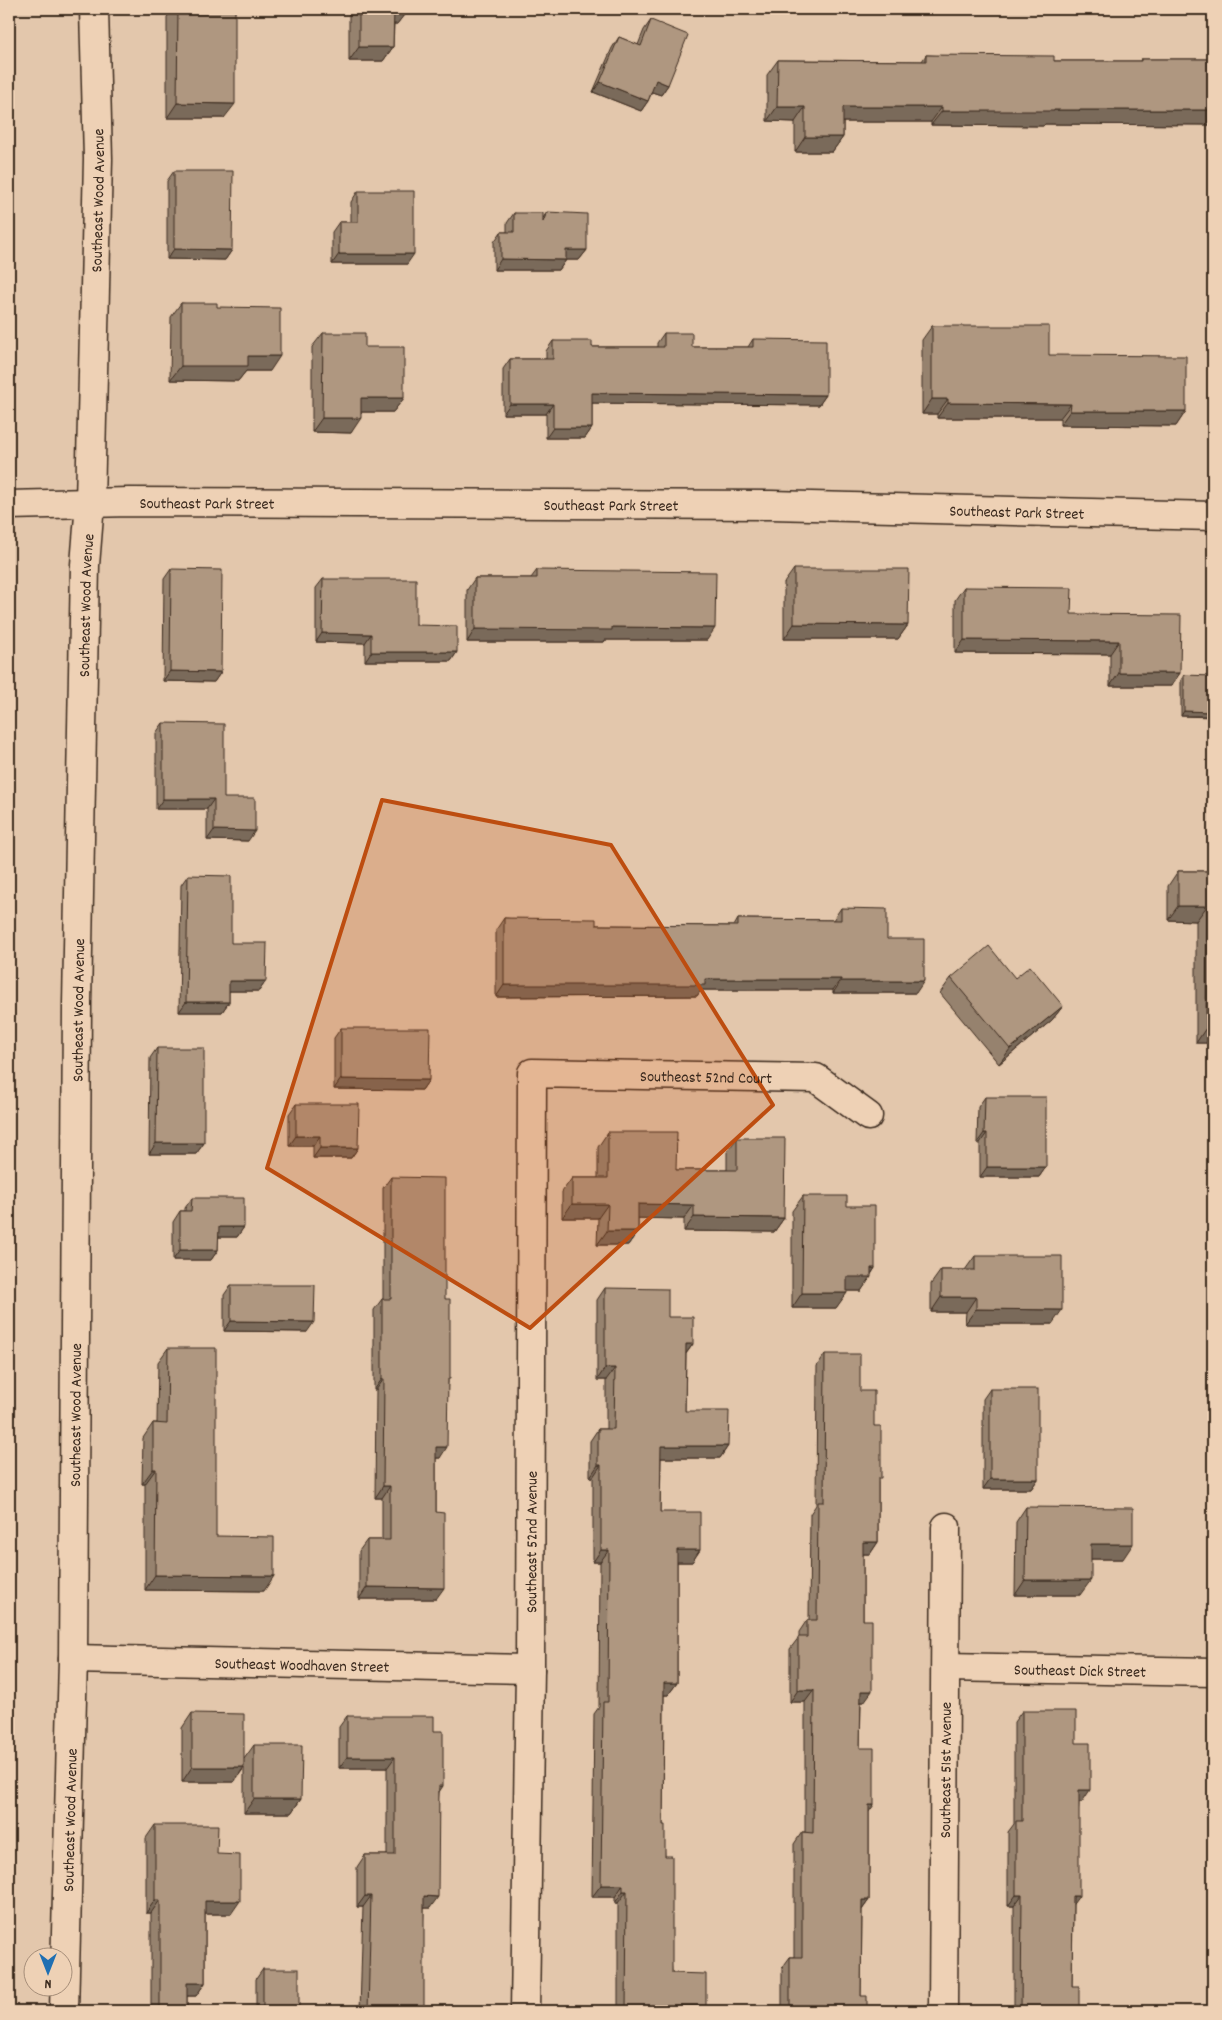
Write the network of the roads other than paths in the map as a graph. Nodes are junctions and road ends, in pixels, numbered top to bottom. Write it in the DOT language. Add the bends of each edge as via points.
graph roads {
  1 [pos="94,9"];
  2 [pos="90,503"];
  3 [pos="9,505"];
  4 [pos="1213,516"];
  5 [pos="532,1073"];
  6 [pos="868,1116"];
  7 [pos="946,1527"];
  8 [pos="73,1659"];
  9 [pos="946,1667"];
  10 [pos="530,1668"];
  11 [pos="1213,1672"];
  12 [pos="64,2011"];
  13 [pos="524,2011"];
  14 [pos="943,2011"];
  1 -- 2 [label="street, Southeast Wood Avenue" via="98,158"];
  2 -- 3 [label="street, Southeast Park Street"];
  2 -- 4 [label="street, Southeast Park Street" via="762,505"];
  2 -- 8 [label="street, Southeast Wood Avenue" via="85,565 77,1004"];
  5 -- 6 [label="street, Southeast 52nd Court" via="816,1078"];
  5 -- 10 [label="street, Southeast 52nd Avenue"];
  7 -- 9 [label="street, Southeast 51st Avenue"];
  8 -- 10 [label="street, Southeast Woodhaven Street"];
  8 -- 12 [label="street, Southeast Wood Avenue"];
  9 -- 11 [label="street, Southeast Dick Street"];
  9 -- 14 [label="street, Southeast 51st Avenue"];
  10 -- 13 [label="street, Southeast 52nd Avenue"];
}
